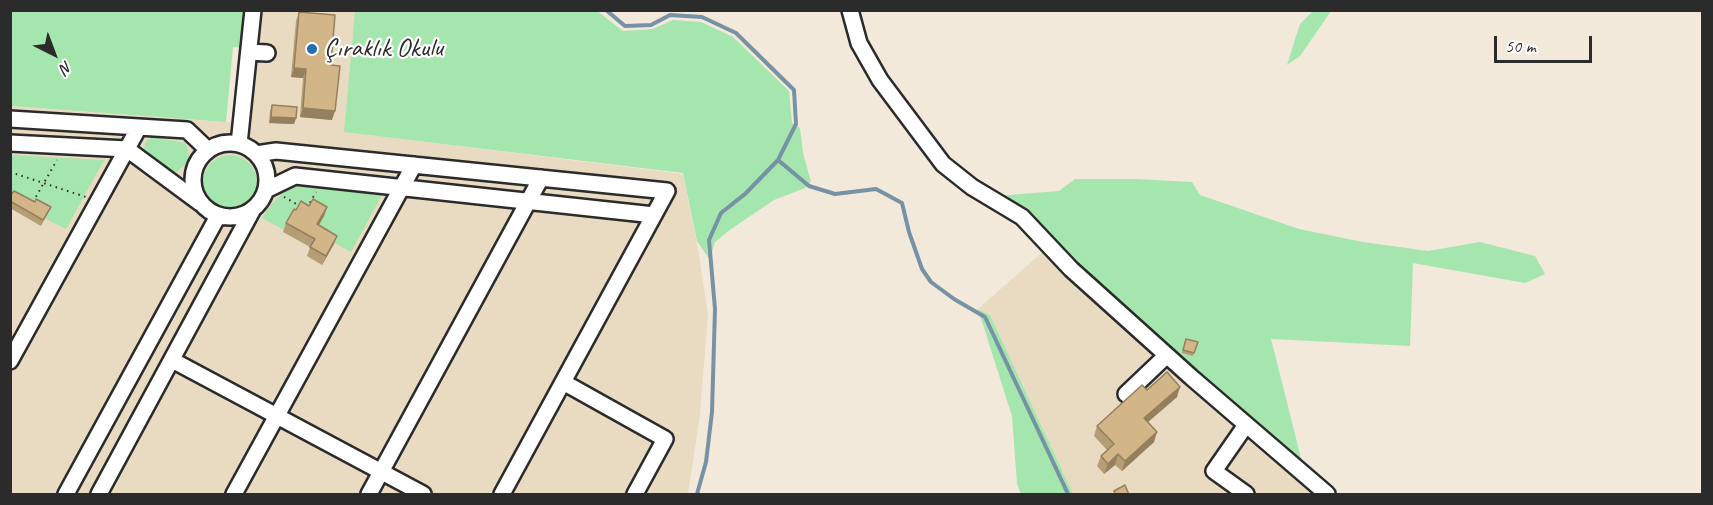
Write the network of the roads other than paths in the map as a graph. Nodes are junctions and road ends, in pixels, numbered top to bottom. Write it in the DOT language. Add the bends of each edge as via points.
graph roads {
  1 [pos="253,10"];
  2 [pos="849,10"];
  3 [pos="249,52"];
  4 [pos="267,53"];
  5 [pos="10,119"];
  6 [pos="139,127"];
  7 [pos="10,142"];
  8 [pos="239,144"];
  9 [pos="127,149"];
  10 [pos="208,150"];
  11 [pos="256,154"];
  12 [pos="414,165"];
  13 [pos="541,178"];
  14 [pos="402,188"];
  15 [pos="268,189"];
  16 [pos="528,201"];
  17 [pos="200,203"];
  18 [pos="252,211"];
  19 [pos="654,215"];
  20 [pos="218,216"];
  21 [pos="1166,356"];
  22 [pos="171,360"];
  23 [pos="10,361"];
  24 [pos="563,382"];
  25 [pos="1126,394"];
  26 [pos="276,416"];
  27 [pos="1246,425"];
  28 [pos="381,472"];
  29 [pos="66,495"];
  30 [pos="99,495"];
  31 [pos="234,495"];
  32 [pos="369,495"];
  33 [pos="423,495"];
  34 [pos="502,495"];
  35 [pos="635,495"];
  36 [pos="1246,495"];
  37 [pos="1327,495"];
  1 -- 3 [label="street"];
  2 -- 21 [label="street" via="879,80 943,164 1022,217 1071,269"];
  3 -- 4 [label="street"];
  3 -- 8 [label="street"];
  5 -- 6 [label="street"];
  6 -- 9 [label="street"];
  6 -- 10 [label="street" via="187,130"];
  7 -- 9 [label="street"];
  8 -- 10 [label="street" via="220,144"];
  8 -- 11 [label="street"];
  9 -- 17 [label="street"];
  9 -- 23 [label="street"];
  10 -- 17 [label="street" via="199,159 192,181"];
  11 -- 12 [label="street" via="276,151"];
  11 -- 15 [label="street" via="264,164"];
  12 -- 13 [label="street"];
  12 -- 14 [label="street"];
  13 -- 16 [label="street"];
  13 -- 19 [label="street" via="667,191"];
  14 -- 15 [label="street" via="295,176"];
  14 -- 16 [label="street"];
  14 -- 26 [label="street"];
  15 -- 18 [label="street"];
  16 -- 19 [label="street"];
  16 -- 28 [label="street"];
  17 -- 20 [label="street"];
  18 -- 20 [label="street" via="230,218"];
  18 -- 22 [label="street"];
  19 -- 24 [label="street"];
  20 -- 29 [label="street"];
  21 -- 25 [label="street"];
  21 -- 27 [label="street"];
  22 -- 26 [label="street"];
  22 -- 30 [label="street"];
  24 -- 34 [label="street"];
  24 -- 35 [label="street" via="665,439"];
  26 -- 28 [label="street"];
  26 -- 31 [label="street"];
  27 -- 36 [label="street" via="1214,471"];
  27 -- 37 [label="street"];
  28 -- 32 [label="street"];
  28 -- 33 [label="street"];
}
